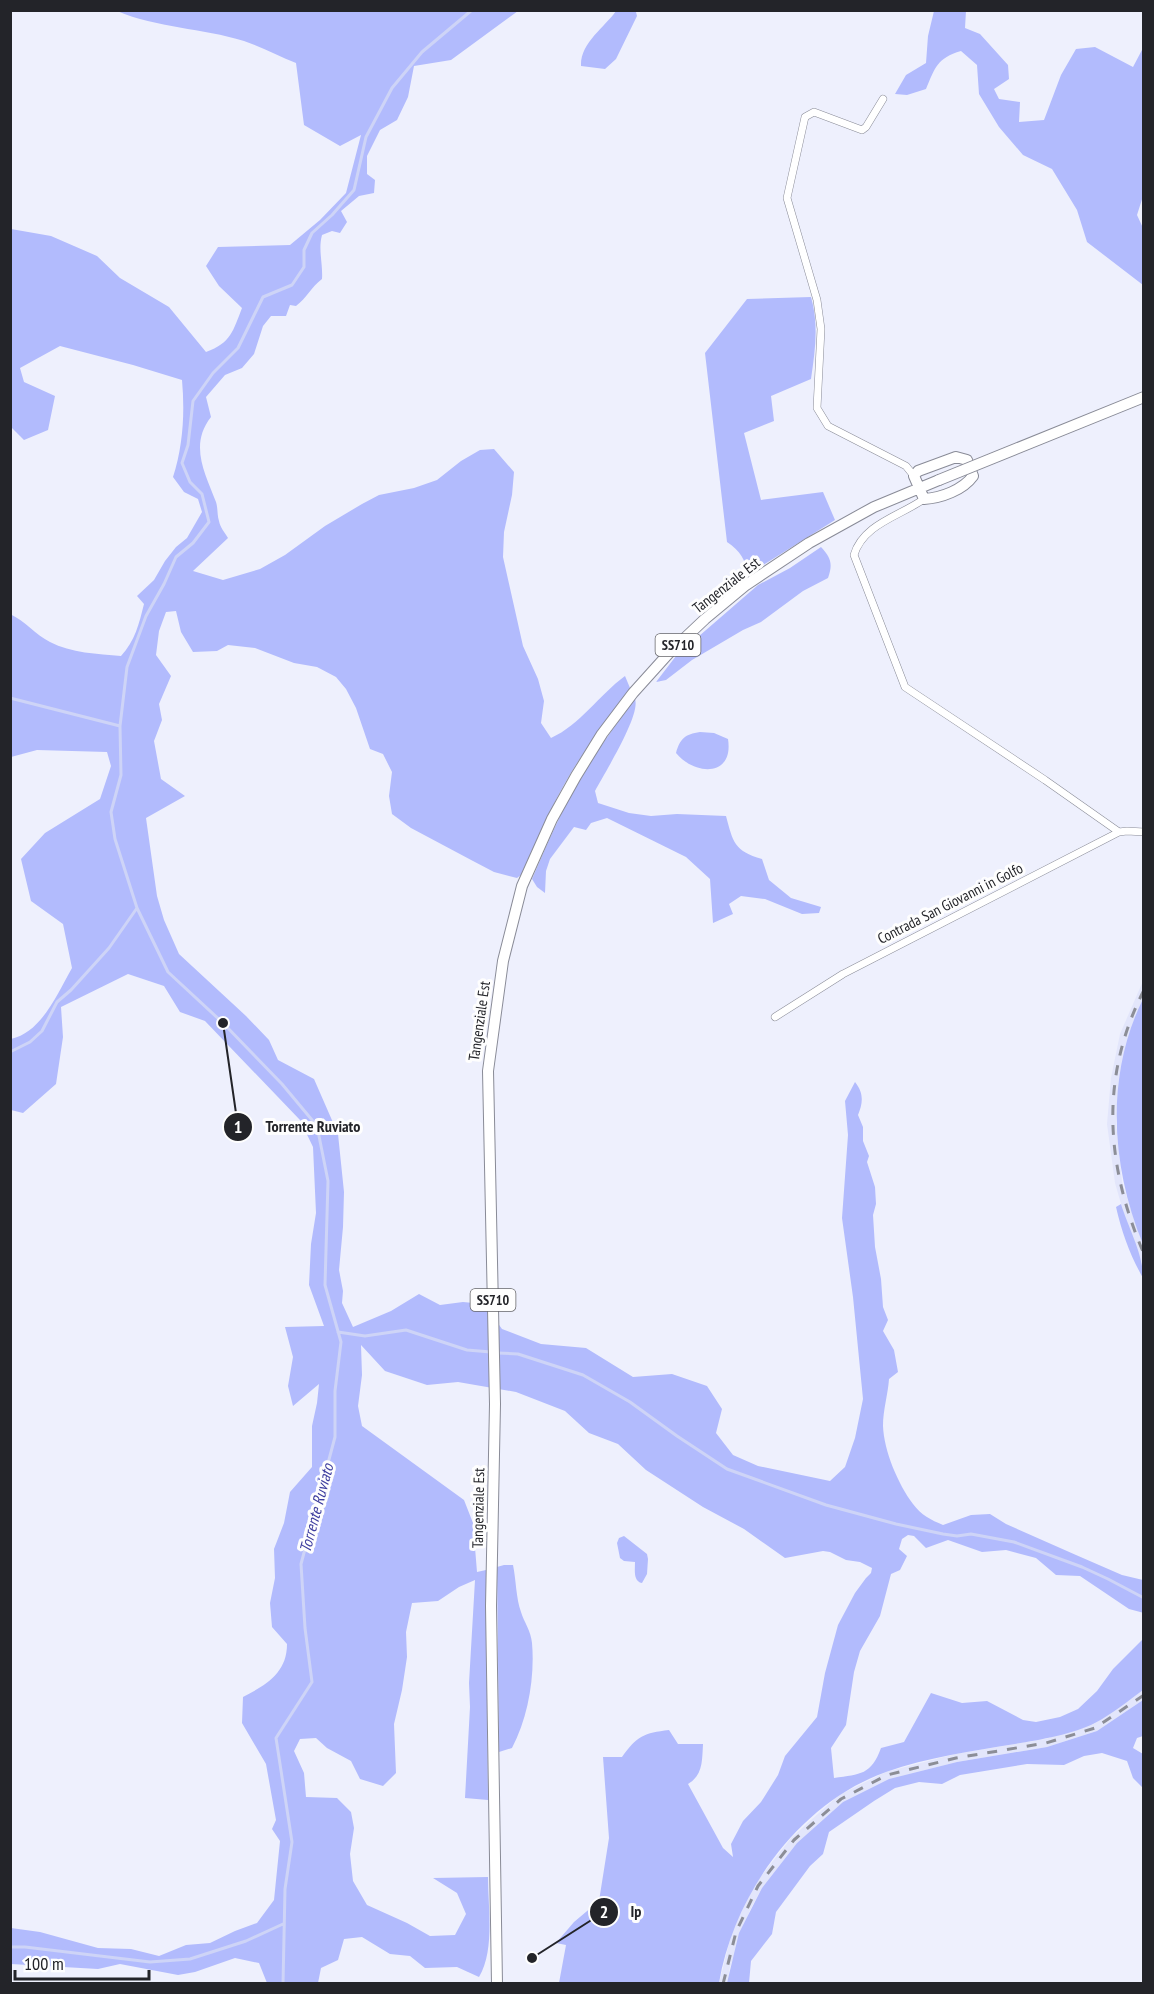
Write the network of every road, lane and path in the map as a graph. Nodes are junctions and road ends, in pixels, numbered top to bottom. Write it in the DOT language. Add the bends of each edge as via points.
graph roads {
  1 [pos="883,99"];
  2 [pos="1143,397"];
  3 [pos="914,476"];
  4 [pos="921,494"];
  5 [pos="1119,832"];
  6 [pos="1143,832"];
  7 [pos="775,1017"];
  8 [pos="497,1983"];
  1 -- 3 [label="street" via="862,130 814,112 805,117 787,198 817,300 821,329 818,408 828,426 906,466"];
  2 -- 4 [label="main road, Tangenziale Est / SS710, bridge" via="939,480"];
  3 -- 4 [label="main road"];
  3 -- 4 [label="main road" via="956,457 967,460 973,476 969,482 935,498"];
  4 -- 5 [label="street" via="874,527 854,555 905,687"];
  4 -- 8 [label="main road, Tangenziale Est / SS710" via="874,507 809,543 746,585 669,653 602,734 557,811 522,886 503,961 488,1071 495,1404 491,1606"];
  5 -- 6 [label="street, Contrada San Giovanni in Golfo"];
  5 -- 7 [label="street, Contrada San Giovanni in Golfo" via="852,969"];
}
